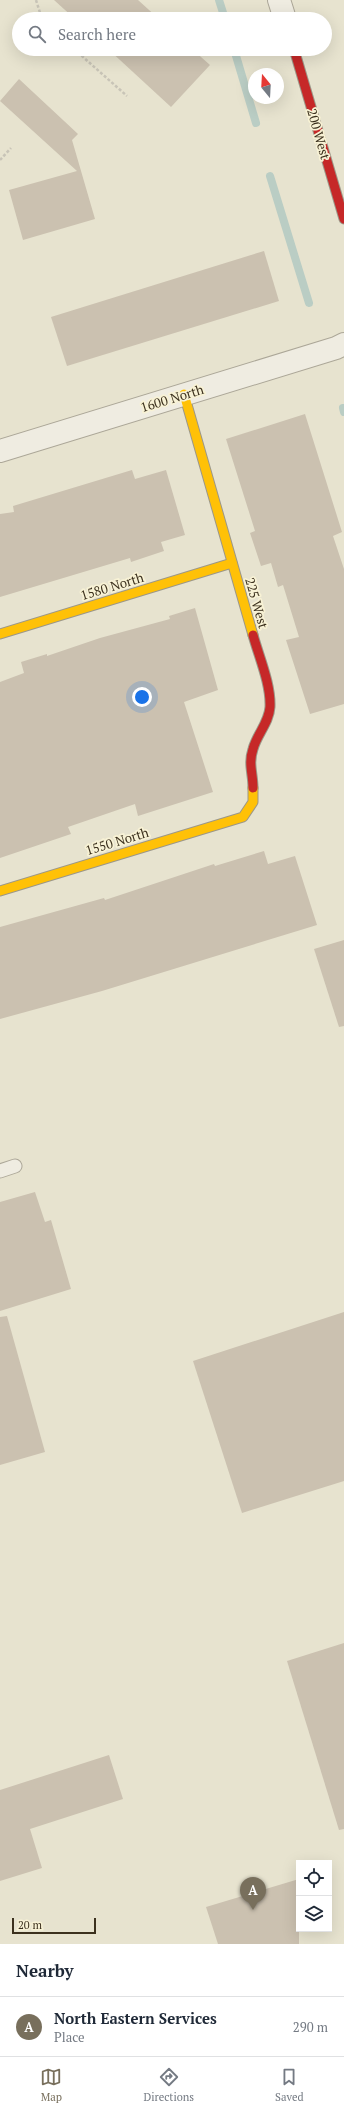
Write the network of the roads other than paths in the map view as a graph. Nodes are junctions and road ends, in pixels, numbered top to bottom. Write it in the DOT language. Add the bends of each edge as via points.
graph roads {
  1 [pos="279,0"];
  2 [pos="283,12"];
  3 [pos="296,56"];
  4 [pos="344,219"];
  5 [pos="344,344"];
  6 [pos="184,394"];
  7 [pos="0,450"];
  8 [pos="232,563"];
  9 [pos="0,634"];
  10 [pos="243,817"];
  11 [pos="0,891"];
  12 [pos="15,1166"];
  13 [pos="0,1171"];
  1 -- 2 [label="street"];
  3 -- 4 [label="street, 200 West"];
  5 -- 6 [label="street, 1600 North"];
  6 -- 7 [label="street, 1600 North"];
  6 -- 8 [label="street, 225 West"];
  8 -- 9 [label="street, 1580 North"];
  8 -- 10 [label="street, 225 West" via="268,689 270,707 265,727 253,747 249,763 253,782 253,802"];
  10 -- 11 [label="street, 1550 North"];
  12 -- 13 [label="lane"];
}
